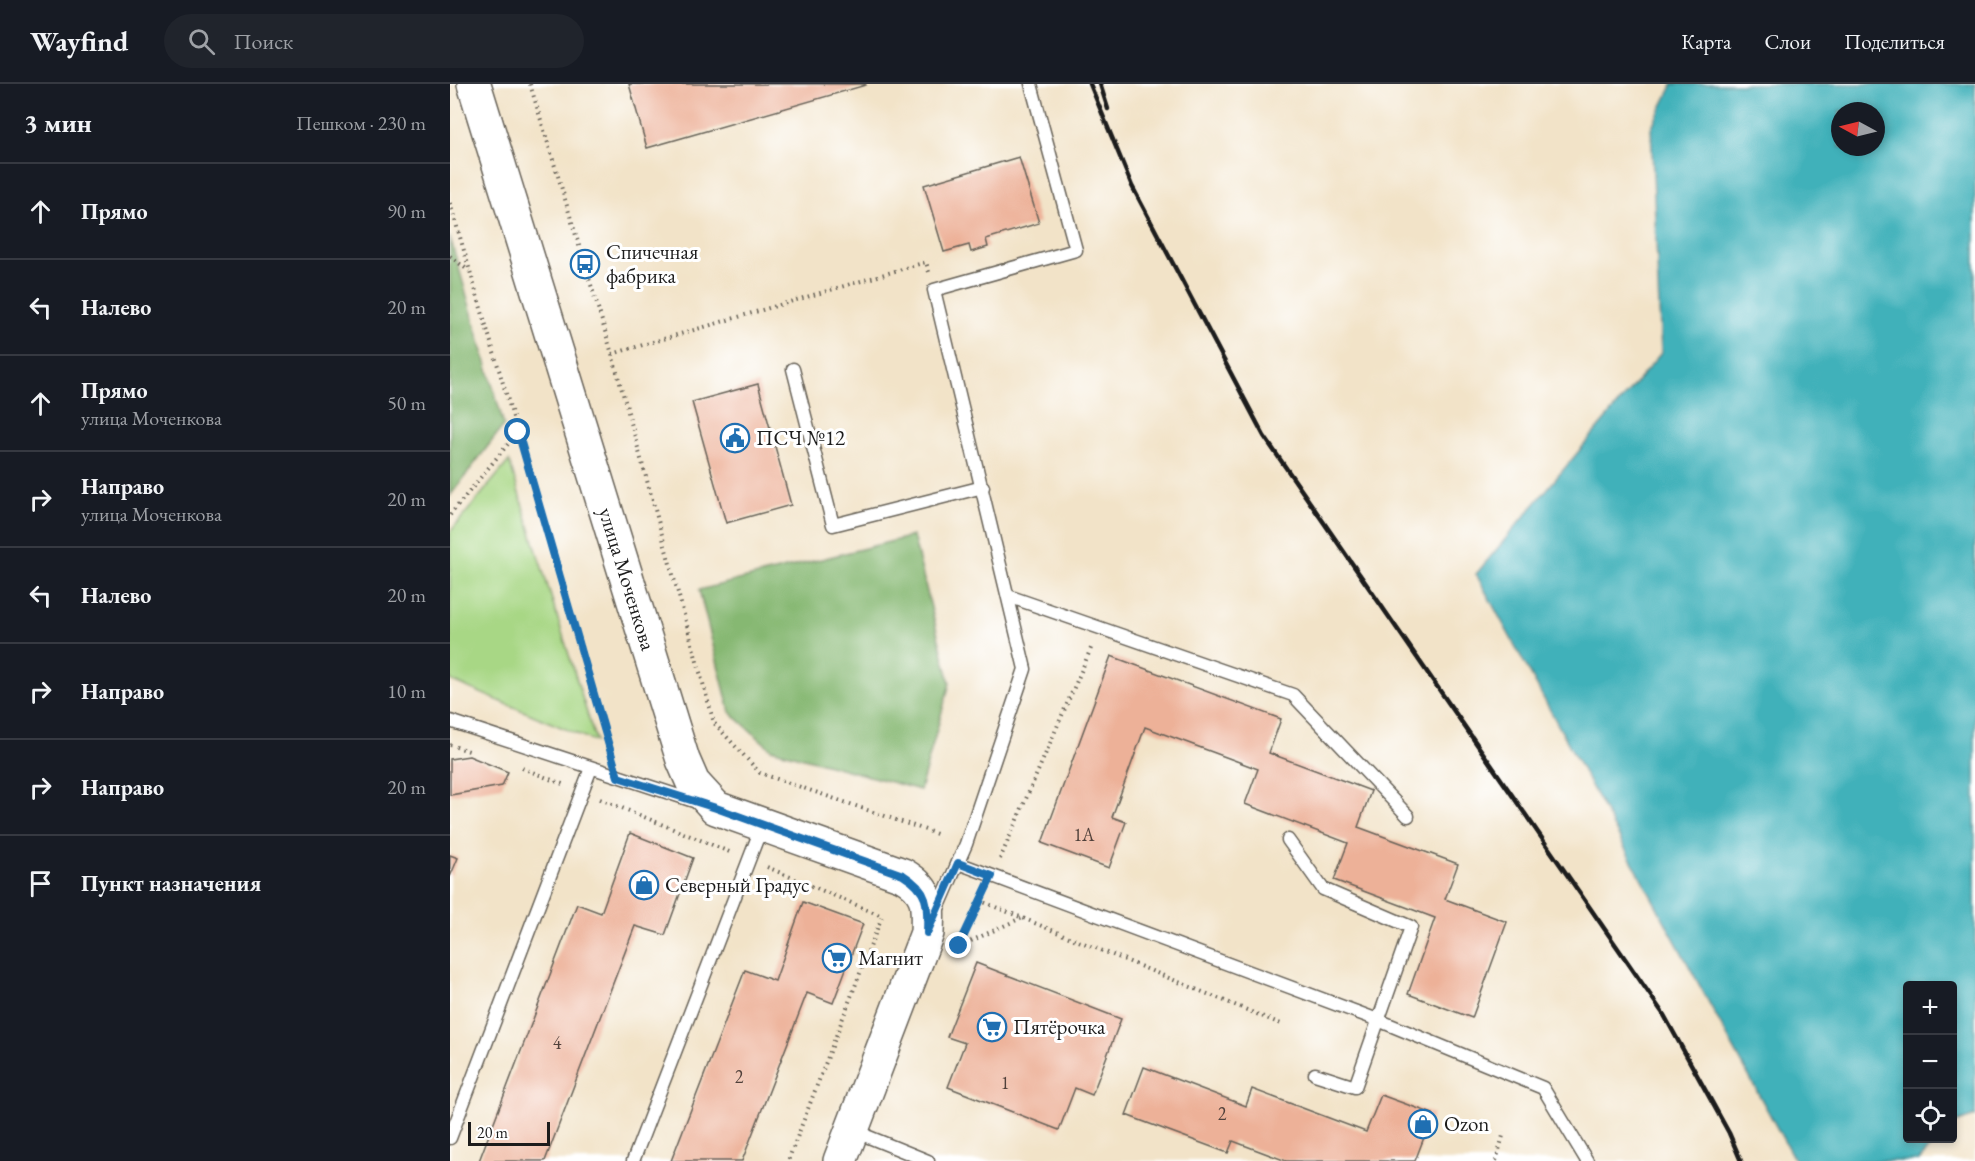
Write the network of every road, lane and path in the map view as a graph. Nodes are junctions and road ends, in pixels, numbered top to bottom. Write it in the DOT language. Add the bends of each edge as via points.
graph roads {
  1 [pos="474,84"];
  2 [pos="530,84"];
  3 [pos="1030,84"];
  4 [pos="450,203"];
  5 [pos="450,256"];
  6 [pos="470,271"];
  7 [pos="934,290"];
  8 [pos="612,354"];
  9 [pos="793,369"];
  10 [pos="518,432"];
  11 [pos="983,487"];
  12 [pos="450,515"];
  13 [pos="1008,596"];
  14 [pos="1099,628"];
  15 [pos="450,721"];
  16 [pos="450,745"];
  17 [pos="480,754"];
  18 [pos="520,767"];
  19 [pos="591,768"];
  20 [pos="618,777"];
  21 [pos="581,791"];
  22 [pos="716,808"];
  23 [pos="1408,816"];
  24 [pos="762,826"];
  25 [pos="937,834"];
  26 [pos="1288,840"];
  27 [pos="750,860"];
  28 [pos="958,863"];
  29 [pos="992,876"];
  30 [pos="981,901"];
  31 [pos="1021,918"];
  32 [pos="927,933"];
  33 [pos="1378,1020"];
  34 [pos="1281,1024"];
  35 [pos="1315,1074"];
  36 [pos="852,1130"];
  37 [pos="1504,1132"];
  38 [pos="450,1138"];
  39 [pos="633,1161"];
  40 [pos="788,1161"];
  41 [pos="840,1161"];
  42 [pos="928,1161"];
  43 [pos="1496,1161"];
  44 [pos="1587,1161"];
  1 -- 22 [label="street, улица Моченкова" via="682,760 693,783"];
  2 -- 8 [label="path"];
  3 -- 7 [label="lane" via="1076,250"];
  4 -- 6 [label="path"];
  5 -- 6 [label="path"];
  6 -- 10 [label="path"];
  7 -- 8 [label="path" via="926,262"];
  7 -- 11 [label="lane"];
  8 -- 25 [label="path" via="714,723 760,773"];
  9 -- 11 [label="lane" via="833,525"];
  10 -- 12 [label="path"];
  10 -- 20 [label="path"];
  11 -- 13 [label="lane"];
  13 -- 14 [label="lane"];
  13 -- 28 [label="lane" via="1025,669"];
  14 -- 23 [label="lane" via="1293,695"];
  14 -- 29 [label="path"];
  15 -- 19 [label="lane"];
  16 -- 17 [label="path"];
  18 -- 21 [label="path"];
  19 -- 20 [label="lane"];
  19 -- 21 [label="lane"];
  20 -- 22 [label="lane"];
  21 -- 27 [label="path"];
  21 -- 38 [label="lane"];
  22 -- 24 [label="street, улица Моченкова"];
  24 -- 27 [label="lane"];
  24 -- 32 [label="street, улица Моченкова" via="916,883 924,894"];
  26 -- 33 [label="lane" via="1323,889 1411,927"];
  27 -- 39 [label="lane"];
  27 -- 40 [label="path" via="882,916"];
  28 -- 29 [label="lane"];
  28 -- 32 [label="lane"];
  29 -- 30 [label="path"];
  29 -- 33 [label="lane"];
  30 -- 31 [label="path"];
  30 -- 31 [label="path" via="959,946"];
  31 -- 34 [label="path"];
  32 -- 36 [label="street"];
  33 -- 35 [label="lane" via="1355,1087"];
  33 -- 44 [label="lane" via="1543,1088"];
  36 -- 41 [label="street"];
  36 -- 42 [label="lane"];
  37 -- 43 [label="path"];
}
